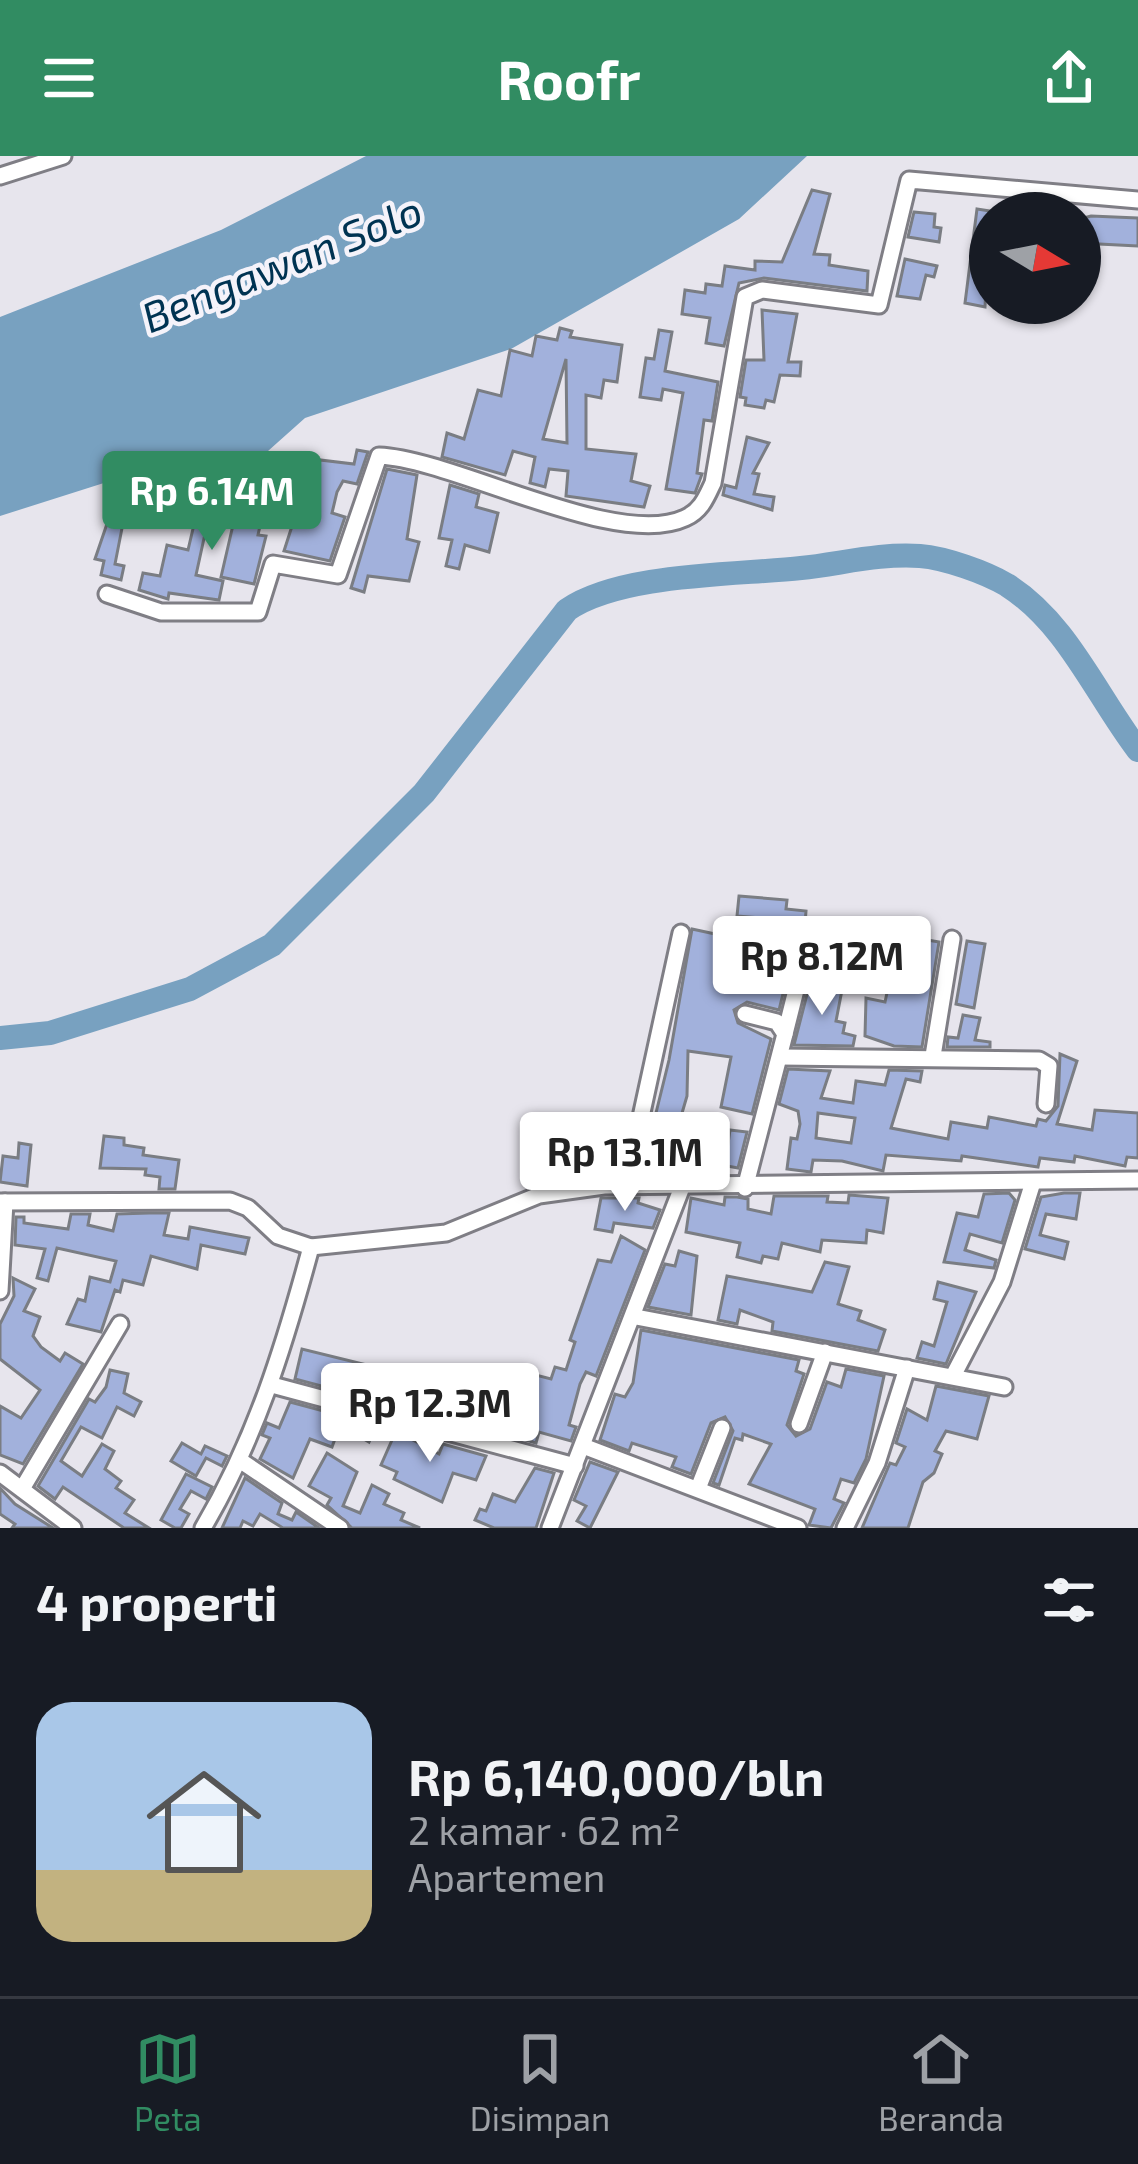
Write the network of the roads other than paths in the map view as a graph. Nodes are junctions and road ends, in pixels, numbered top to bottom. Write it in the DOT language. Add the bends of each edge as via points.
graph roads {
  1 [pos="63,156"];
  2 [pos="0,176"];
  3 [pos="1138,200"];
  4 [pos="107,593"];
  5 [pos="681,932"];
  6 [pos="952,939"];
  7 [pos="832,950"];
  8 [pos="745,1014"];
  9 [pos="784,1034"];
  10 [pos="933,1056"];
  11 [pos="780,1058"];
  12 [pos="1046,1104"];
  13 [pos="1138,1180"];
  14 [pos="1034,1182"];
  15 [pos="626,1186"];
  16 [pos="682,1187"];
  17 [pos="745,1188"];
  18 [pos="3,1202"];
  19 [pos="311,1247"];
  20 [pos="0,1291"];
  21 [pos="636,1316"];
  22 [pos="120,1324"];
  23 [pos="824,1352"];
  24 [pos="907,1367"];
  25 [pos="953,1376"];
  26 [pos="272,1384"];
  27 [pos="1004,1388"];
  28 [pos="799,1424"];
  29 [pos="722,1428"];
  30 [pos="583,1445"];
  31 [pos="241,1461"];
  32 [pos="575,1466"];
  33 [pos="0,1473"];
  34 [pos="699,1486"];
  35 [pos="22,1490"];
  36 [pos="312,1521"];
  37 [pos="73,1528"];
  38 [pos="203,1528"];
  39 [pos="340,1528"];
  40 [pos="550,1528"];
  41 [pos="798,1528"];
  42 [pos="845,1528"];
  1 -- 2 [label="street"];
  3 -- 4 [label="street" via="913,178 904,186 884,299 875,308 752,291 713,483 686,518 664,524 596,516 379,456 338,575 273,564 258,612 161,612"];
  5 -- 15 [label="street"];
  6 -- 10 [label="street"];
  7 -- 9 [label="street" via="803,962"];
  8 -- 9 [label="street" via="777,1022"];
  9 -- 11 [label="street"];
  10 -- 11 [label="street"];
  10 -- 12 [label="street" via="1046,1062"];
  11 -- 17 [label="street"];
  13 -- 14 [label="street"];
  14 -- 17 [label="street"];
  14 -- 25 [label="street" via="1008,1270"];
  15 -- 16 [label="street"];
  15 -- 19 [label="street" via="539,1195 446,1233"];
  16 -- 17 [label="street"];
  16 -- 21 [label="street"];
  18 -- 19 [label="street" via="230,1201 278,1236"];
  18 -- 20 [label="street"];
  19 -- 26 [label="street"];
  21 -- 23 [label="street"];
  21 -- 30 [label="street"];
  22 -- 35 [label="street"];
  23 -- 24 [label="street"];
  23 -- 28 [label="street"];
  24 -- 25 [label="street"];
  24 -- 42 [label="street" via="877,1463"];
  25 -- 27 [label="street"];
  26 -- 31 [label="street"];
  26 -- 32 [label="street"];
  29 -- 34 [label="street"];
  30 -- 32 [label="street"];
  30 -- 34 [label="street"];
  31 -- 36 [label="street"];
  31 -- 38 [label="street"];
  32 -- 40 [label="street"];
  33 -- 35 [label="street"];
  34 -- 41 [label="street"];
  35 -- 37 [label="street"];
  36 -- 39 [label="street"];
}
